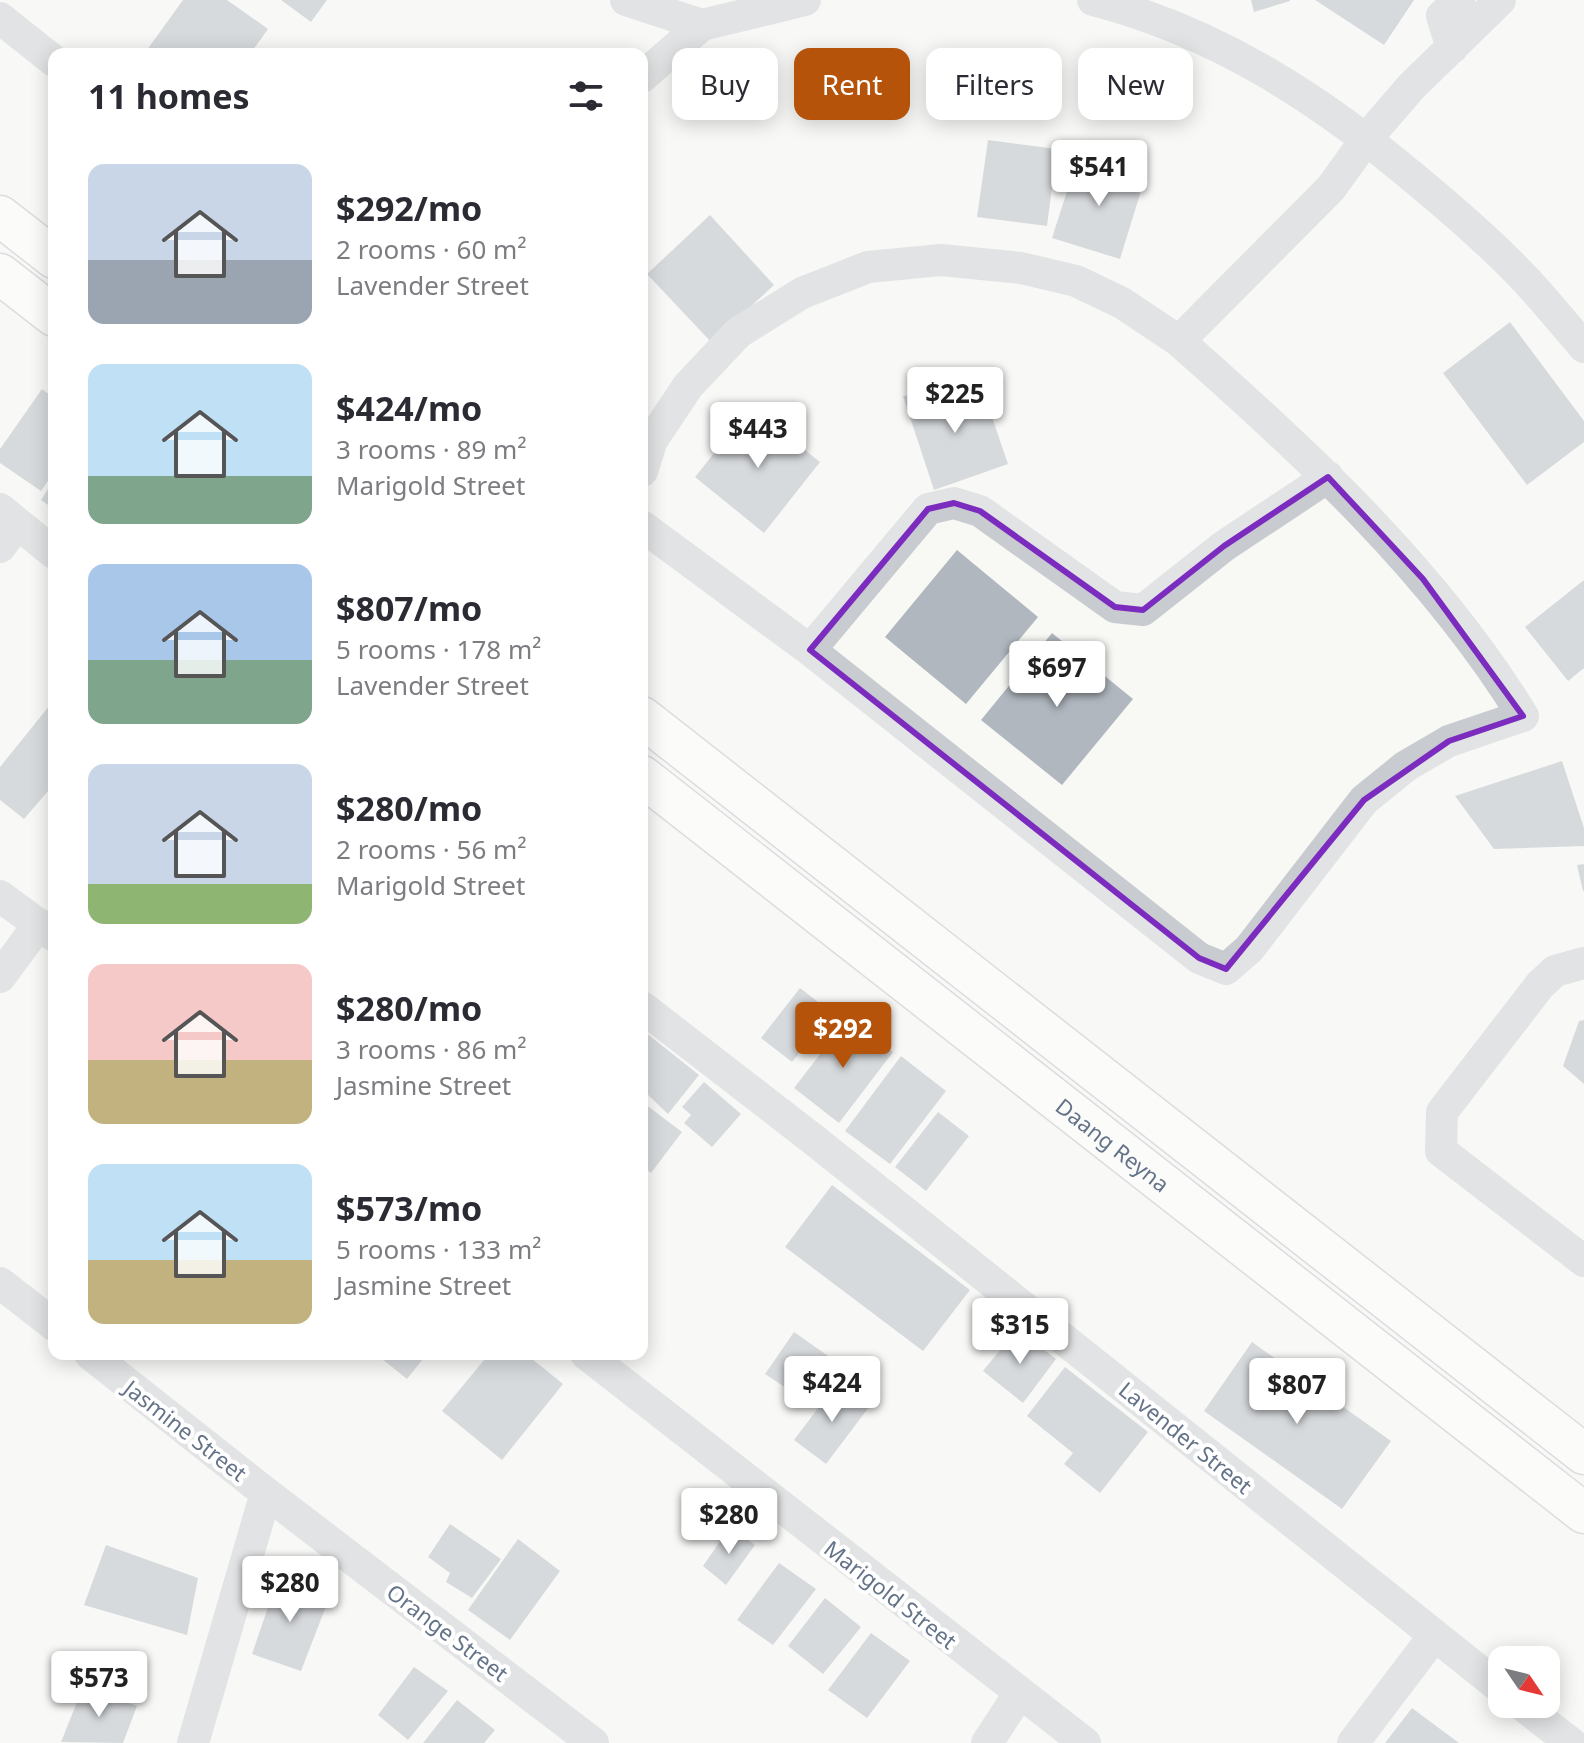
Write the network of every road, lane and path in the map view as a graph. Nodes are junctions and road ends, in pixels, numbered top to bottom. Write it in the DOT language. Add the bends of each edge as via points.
graph roads {
  1 [pos="626,0"];
  2 [pos="805,0"];
  3 [pos="1093,0"];
  4 [pos="1459,0"];
  5 [pos="1500,0"];
  6 [pos="0,18"];
  7 [pos="702,25"];
  8 [pos="1452,48"];
  9 [pos="48,56"];
  10 [pos="648,72"];
  11 [pos="1367,138"];
  12 [pos="0,216"];
  13 [pos="48,253"];
  14 [pos="0,274"];
  15 [pos="48,311"];
  16 [pos="1179,341"];
  17 [pos="1584,347"];
  18 [pos="648,452"];
  19 [pos="1328,477"];
  20 [pos="6,527"];
  21 [pos="648,530"];
  22 [pos="48,550"];
  23 [pos="810,650"];
  24 [pos="648,722"];
  25 [pos="648,781"];
  26 [pos="0,896"];
  27 [pos="46,930"];
  28 [pos="1584,963"];
  29 [pos="0,977"];
  30 [pos="648,1012"];
  31 [pos="1584,1261"];
  32 [pos="0,1283"];
  33 [pos="48,1320"];
  34 [pos="98,1360"];
  35 [pos="594,1360"];
  36 [pos="1584,1454"];
  37 [pos="266,1493"];
  38 [pos="1584,1513"];
  39 [pos="1434,1636"];
  40 [pos="1488,1678"];
  41 [pos="1019,1694"];
  42 [pos="1539,1718"];
  43 [pos="193,1743"];
  44 [pos="593,1743"];
  45 [pos="987,1743"];
  46 [pos="1085,1743"];
  47 [pos="1353,1743"];
  48 [pos="1571,1743"];
  1 -- 7 [label="street"];
  2 -- 7 [label="street"];
  3 -- 11 [label="street" via="1207,40 1272,74"];
  4 -- 8 [label="street" via="1442,16"];
  5 -- 8 [label="street"];
  6 -- 9 [label="street"];
  7 -- 10 [label="street"];
  8 -- 11 [label="street"];
  11 -- 16 [label="street" via="1331,188"];
  11 -- 17 [label="street" via="1525,278"];
  12 -- 13 [label="main road"];
  14 -- 15 [label="main road"];
  16 -- 18 [label="street" via="1122,303 1076,281 1021,268 941,260 868,267 802,293 738,333 688,386"];
  16 -- 19 [label="street"];
  19 -- 23 [label="street" via="1224,546 1143,610 1115,607 980,511 954,503 928,509"];
  19 -- 23 [label="street" via="1423,579 1523,716 1449,741 1364,800 1249,949 1226,969 1199,958"];
  20 -- 22 [label="street"];
  21 -- 23 [label="street"];
  24 -- 36 [label="main road"];
  25 -- 38 [label="main road, Daang Reyna"];
  26 -- 27 [label="street"];
  27 -- 29 [label="street"];
  28 -- 31 [label="street" via="1555,971 1540,985 1442,1112 1441,1151"];
  30 -- 39 [label="street, Lavender Street"];
  32 -- 33 [label="street"];
  34 -- 37 [label="street, Jasmine Street"];
  35 -- 41 [label="street, Marigold Street"];
  37 -- 43 [label="street, Jasmine Street"];
  37 -- 44 [label="street, Orange Street"];
  39 -- 40 [label="street, Lavender Street"];
  39 -- 47 [label="street"];
  41 -- 45 [label="street"];
  41 -- 46 [label="street, Marigold Street"];
  42 -- 48 [label="street"];
}
